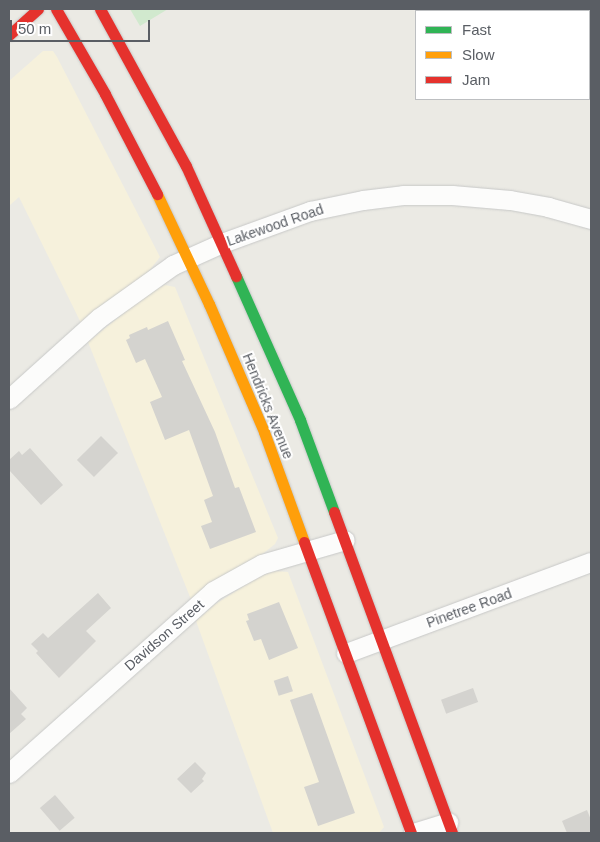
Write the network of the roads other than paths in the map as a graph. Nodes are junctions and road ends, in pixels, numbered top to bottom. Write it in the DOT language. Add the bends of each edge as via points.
graph roads {
  1 [pos="38,9"];
  2 [pos="56,9"];
  3 [pos="100,9"];
  4 [pos="9,35"];
  5 [pos="591,219"];
  6 [pos="222,243"];
  7 [pos="187,257"];
  8 [pos="9,399"];
  9 [pos="345,540"];
  10 [pos="309,550"];
  11 [pos="591,562"];
  12 [pos="380,641"];
  13 [pos="346,653"];
  14 [pos="9,773"];
  15 [pos="450,828"];
  16 [pos="412,833"];
  1 -- 4 [label="main road"];
  2 -- 7 [label="main road, Hendricks Avenue" via="105,94"];
  3 -- 6 [label="main road, Hendricks Avenue" via="186,166"];
  5 -- 6 [label="street, Lakewood Road" via="548,207 483,197 403,195 310,211"];
  6 -- 7 [label="street, Lakewood Road"];
  6 -- 9 [label="main road, Hendricks Avenue" via="300,420"];
  7 -- 8 [label="street, Lakewood Road" via="114,305"];
  7 -- 10 [label="main road, Hendricks Avenue" via="264,432"];
  9 -- 10 [label="street, Davidson Street"];
  9 -- 12 [label="main road, Hendricks Avenue"];
  10 -- 13 [label="main road, Hendricks Avenue"];
  10 -- 14 [label="street, Davidson Street" via="262,564 213,592"];
  11 -- 12 [label="street, Pinetree Road"];
  12 -- 13 [label="street, Pinetree Road"];
  12 -- 15 [label="main road, Hendricks Avenue"];
  13 -- 16 [label="main road, Hendricks Avenue"];
  15 -- 16 [label="street"];
}
